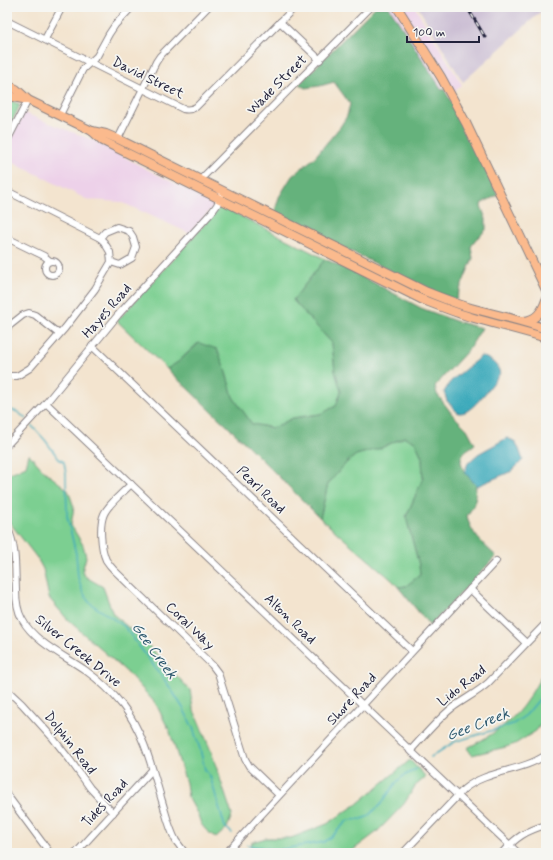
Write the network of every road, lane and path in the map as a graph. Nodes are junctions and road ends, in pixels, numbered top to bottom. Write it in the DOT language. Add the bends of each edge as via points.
graph roads {
  1 [pos="62,7"];
  2 [pos="132,7"];
  3 [pos="208,7"];
  4 [pos="295,7"];
  5 [pos="372,7"];
  6 [pos="398,7"];
  7 [pos="7,21"];
  8 [pos="280,22"];
  9 [pos="45,39"];
  10 [pos="320,60"];
  11 [pos="90,63"];
  12 [pos="7,84"];
  13 [pos="143,89"];
  14 [pos="7,94"];
  15 [pos="28,100"];
  16 [pos="60,115"];
  17 [pos="92,131"];
  18 [pos="118,139"];
  19 [pos="7,141"];
  20 [pos="200,180"];
  21 [pos="7,191"];
  22 [pos="223,191"];
  23 [pos="220,200"];
  24 [pos="7,238"];
  25 [pos="100,238"];
  26 [pos="50,261"];
  27 [pos="111,262"];
  28 [pos="386,272"];
  29 [pos="369,273"];
  30 [pos="546,290"];
  31 [pos="546,300"];
  32 [pos="522,321"];
  33 [pos="7,328"];
  34 [pos="546,329"];
  35 [pos="59,334"];
  36 [pos="546,338"];
  37 [pos="92,346"];
  38 [pos="7,376"];
  39 [pos="46,403"];
  40 [pos="7,445"];
  41 [pos="131,484"];
  42 [pos="7,527"];
  43 [pos="496,561"];
  44 [pos="470,589"];
  45 [pos="546,623"];
  46 [pos="526,643"];
  47 [pos="412,651"];
  48 [pos="7,690"];
  49 [pos="362,705"];
  50 [pos="410,750"];
  51 [pos="546,755"];
  52 [pos="152,770"];
  53 [pos="7,795"];
  54 [pos="279,795"];
  55 [pos="457,796"];
  56 [pos="113,813"];
  57 [pos="546,824"];
  58 [pos="509,845"];
  59 [pos="50,853"];
  60 [pos="76,853"];
  61 [pos="185,853"];
  62 [pos="226,853"];
  63 [pos="403,853"];
  64 [pos="502,853"];
  65 [pos="518,853"];
  1 -- 9 [label="street"];
  2 -- 11 [label="street" via="115,25 97,56"];
  3 -- 13 [label="street" via="160,56"];
  4 -- 8 [label="street, David Street"];
  5 -- 10 [label="street, Wade Street"];
  6 -- 30 [label="main road" via="466,123"];
  7 -- 9 [label="street, David Street"];
  8 -- 10 [label="street"];
  8 -- 13 [label="street, David Street" via="192,109 183,109"];
  9 -- 11 [label="street, David Street"];
  10 -- 20 [label="street, Wade Street"];
  11 -- 13 [label="street, David Street"];
  11 -- 16 [label="street" via="83,69"];
  12 -- 15 [label="main road"];
  13 -- 18 [label="street"];
  14 -- 15 [label="main road"];
  15 -- 16 [label="main road"];
  15 -- 19 [label="street"];
  16 -- 17 [label="main road"];
  17 -- 18 [label="main road"];
  17 -- 23 [label="main road" via="103,141"];
  18 -- 20 [label="main road"];
  20 -- 22 [label="main road"];
  21 -- 25 [label="street"];
  22 -- 23 [label="street, Hayes Road"];
  22 -- 28 [label="main road"];
  23 -- 29 [label="main road"];
  23 -- 37 [label="street, Hayes Road"];
  24 -- 26 [label="street"];
  25 -- 27 [label="street" via="110,252"];
  25 -- 27 [label="street" via="105,232 117,228 129,231 132,237 136,247 132,258 120,265"];
  27 -- 35 [label="street" via="95,289"];
  28 -- 29 [label="main road"];
  28 -- 32 [label="main road" via="444,299"];
  29 -- 36 [label="main road" via="445,308"];
  31 -- 32 [label="main road" via="538,316"];
  32 -- 34 [label="main road"];
  33 -- 35 [label="street" via="29,313"];
  35 -- 38 [label="street" via="30,368 17,376"];
  37 -- 39 [label="street, Hayes Road"];
  37 -- 47 [label="street, Pearl Road"];
  39 -- 40 [label="street, Hayes Road"];
  39 -- 41 [label="street, Alton Road"];
  41 -- 49 [label="street, Alton Road"];
  41 -- 54 [label="street, Coral Way" via="110,506 102,521 102,544 107,561 218,673 245,759"];
  42 -- 52 [label="street, Silver Creek Drive" via="14,547 17,603 22,621 39,638 86,670 112,693 135,723"];
  43 -- 44 [label="street, Shore Road"];
  44 -- 46 [label="street"];
  44 -- 47 [label="street, Shore Road"];
  45 -- 46 [label="street, Lido Road"];
  46 -- 50 [label="street, Lido Road" via="481,690 450,709"];
  47 -- 49 [label="street, Shore Road"];
  48 -- 56 [label="street, Dolphin Road" via="52,736 90,788"];
  49 -- 50 [label="street, Alton Road"];
  49 -- 54 [label="street, Shore Road"];
  50 -- 55 [label="street, Alton Road"];
  51 -- 55 [label="street" via="471,783"];
  52 -- 56 [label="street, Tides Road"];
  52 -- 61 [label="street, Silver Creek Drive" via="170,828"];
  53 -- 59 [label="street"];
  54 -- 62 [label="street, Shore Road"];
  55 -- 58 [label="street, Alton Road"];
  55 -- 63 [label="street"];
  56 -- 60 [label="street, Tides Road"];
  57 -- 58 [label="street" via="523,834"];
  58 -- 64 [label="street"];
  58 -- 65 [label="street, Alton Road"];
}
